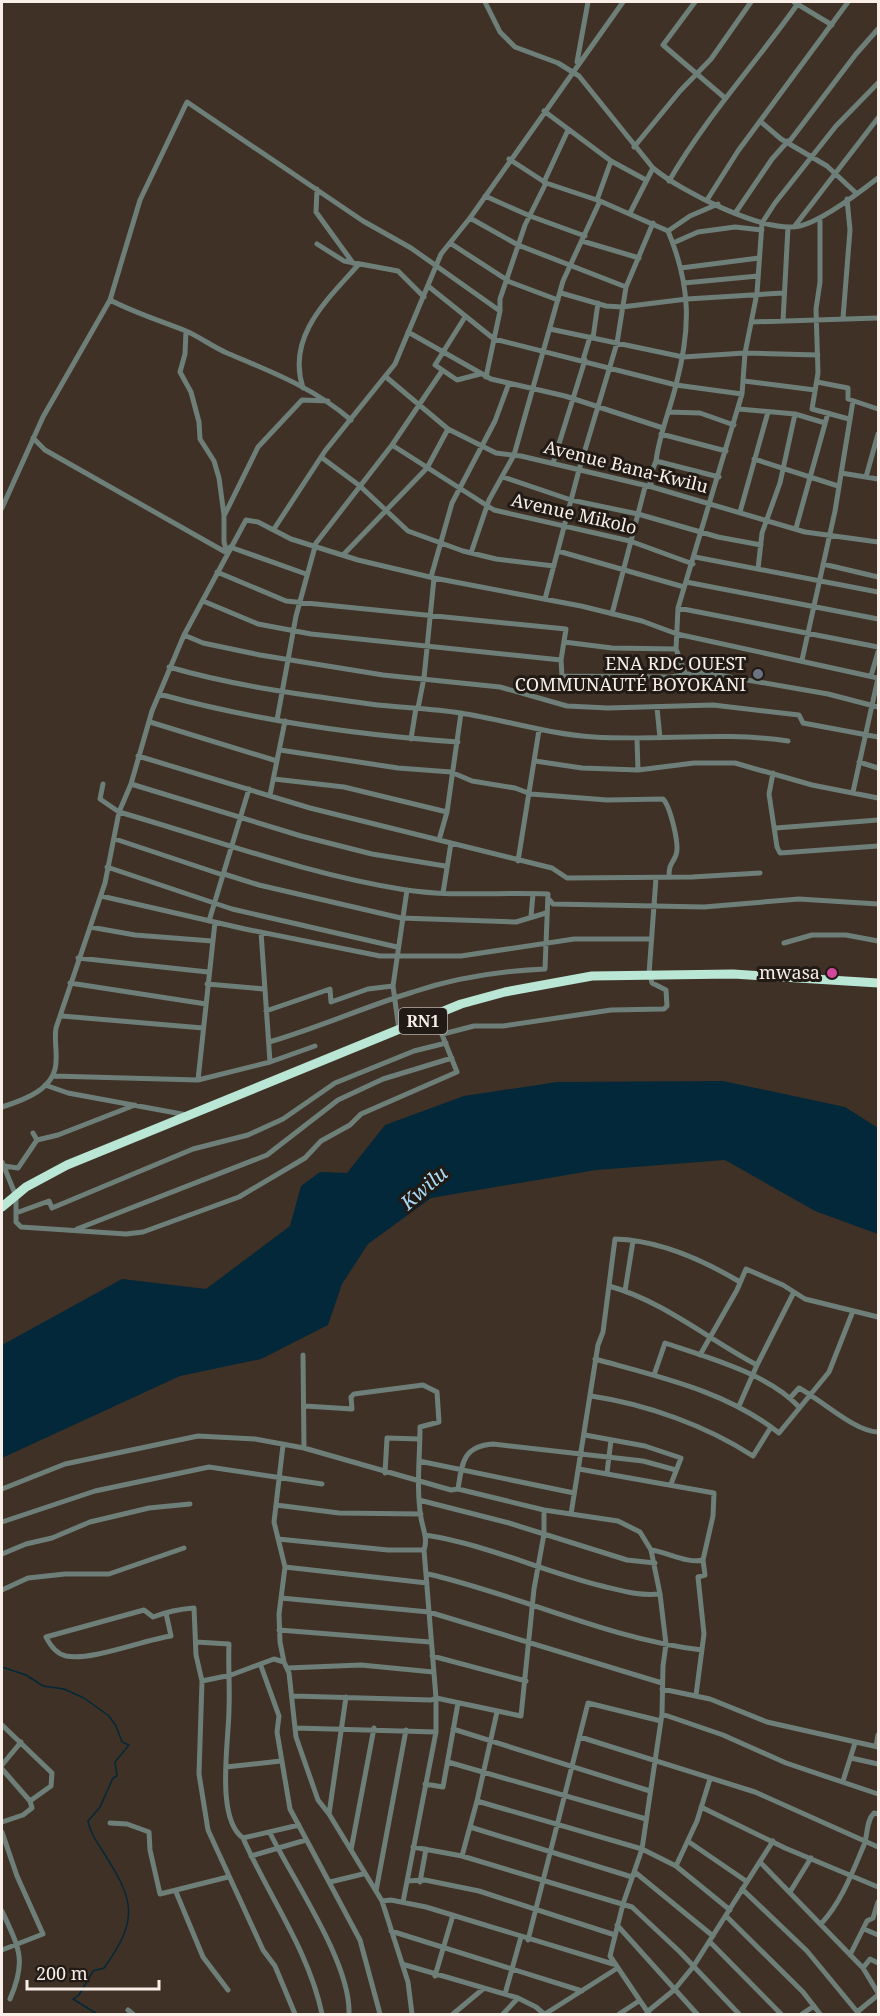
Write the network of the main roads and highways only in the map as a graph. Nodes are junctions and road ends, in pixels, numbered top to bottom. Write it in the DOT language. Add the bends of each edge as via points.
graph roads {
  1 [pos="879,983"];
  2 [pos="2,1207"];
  1 -- 2 [label="highway, RN1" via="733,974 592,976 461,1004 67,1165 40,1178"];
}
